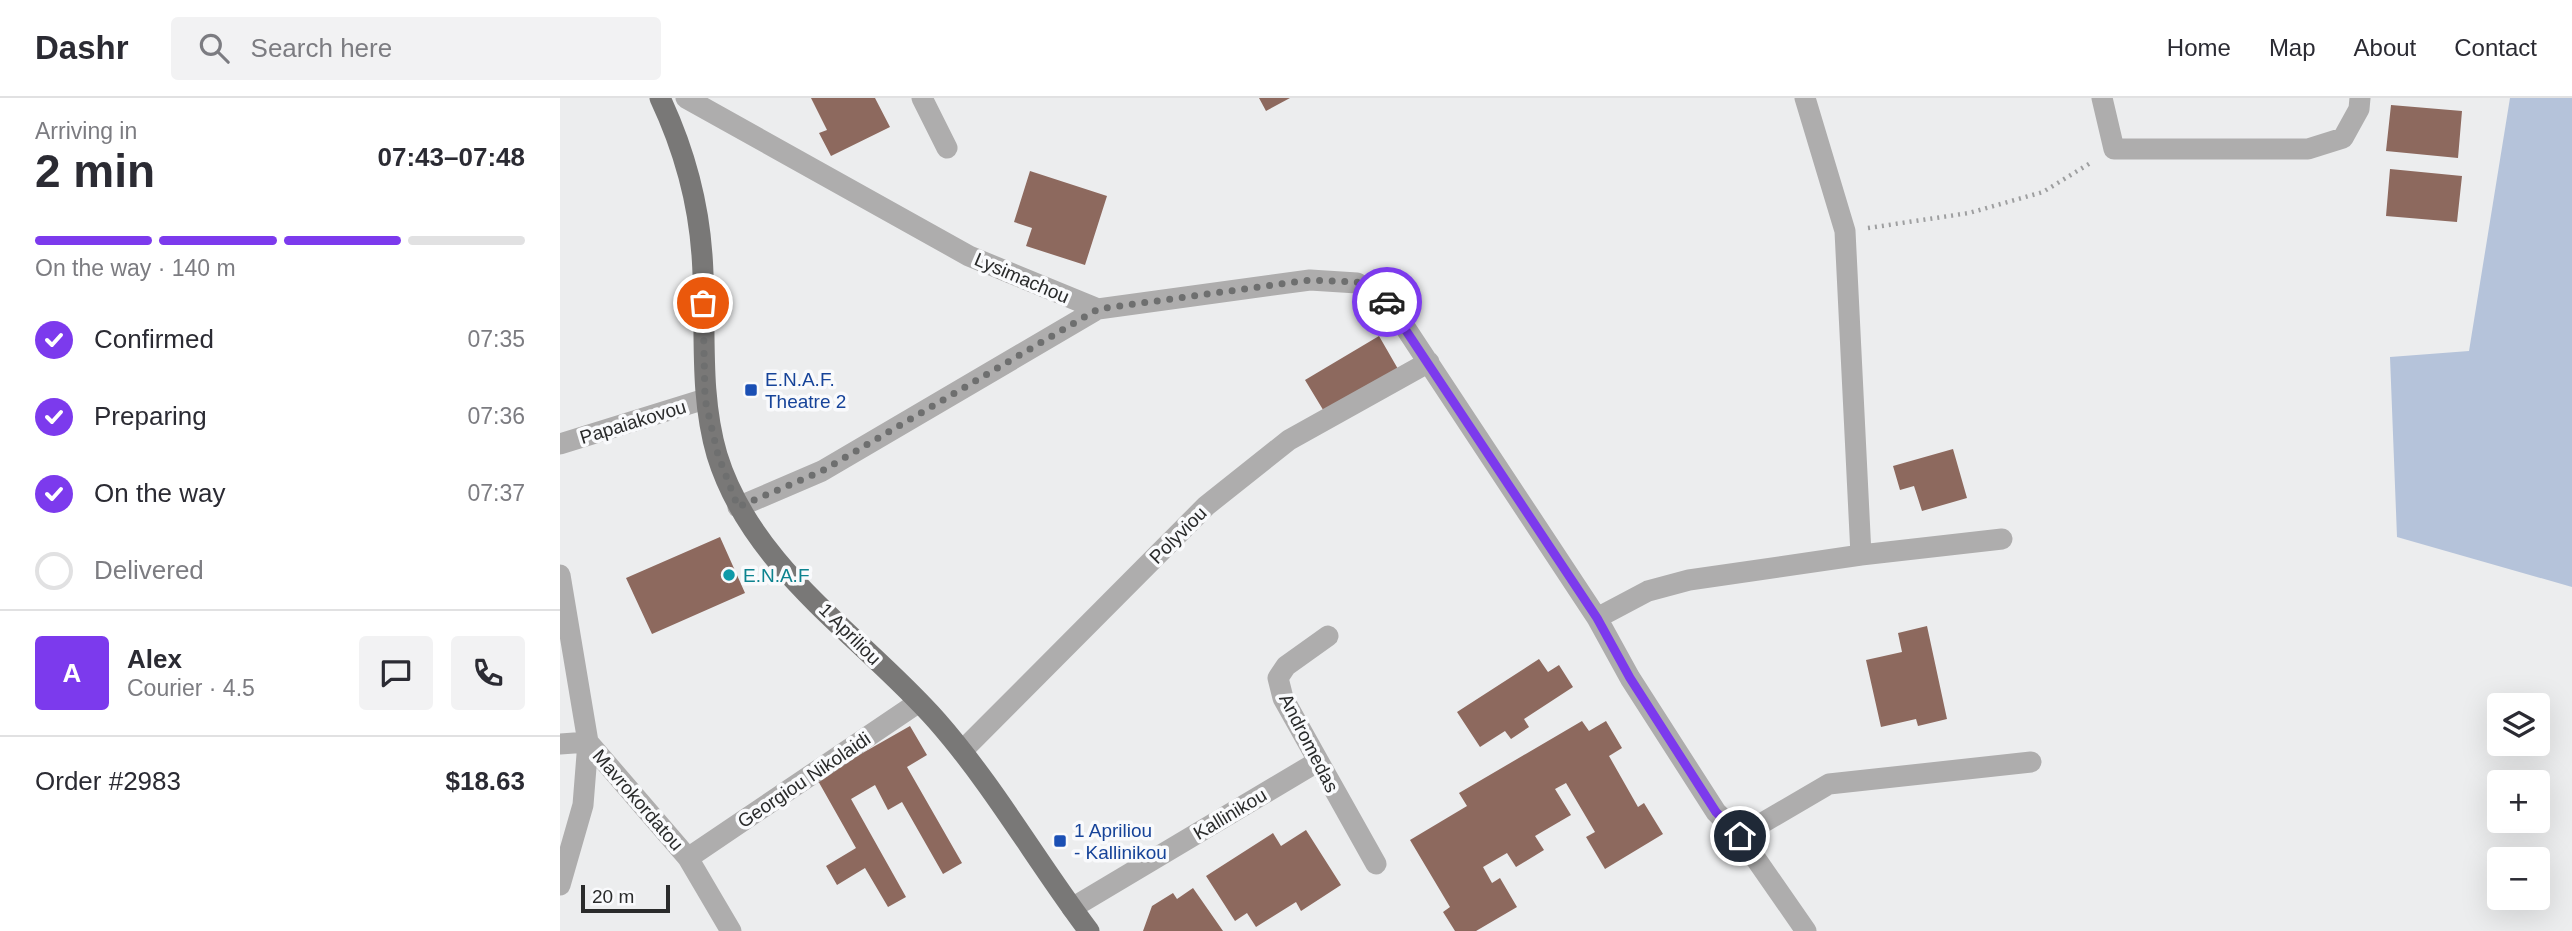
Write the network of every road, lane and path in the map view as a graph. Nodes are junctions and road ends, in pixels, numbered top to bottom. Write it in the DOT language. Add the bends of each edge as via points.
graph roads {
  1 [pos="660,98"];
  2 [pos="686,98"];
  3 [pos="922,98"];
  4 [pos="1805,98"];
  5 [pos="2102,98"];
  6 [pos="2360,98"];
  7 [pos="947,148"];
  8 [pos="2114,149"];
  9 [pos="1845,231"];
  10 [pos="1098,309"];
  11 [pos="1429,362"];
  12 [pos="705,399"];
  13 [pos="560,444"];
  14 [pos="738,507"];
  15 [pos="2002,539"];
  16 [pos="1861,555"];
  17 [pos="560,575"];
  18 [pos="1597,618"];
  19 [pos="1328,636"];
  20 [pos="919,702"];
  21 [pos="588,742"];
  22 [pos="560,744"];
  23 [pos="962,751"];
  24 [pos="1317,762"];
  25 [pos="2031,762"];
  26 [pos="1740,836"];
  27 [pos="688,858"];
  28 [pos="1376,864"];
  29 [pos="560,886"];
  30 [pos="1072,908"];
  31 [pos="731,931"];
  32 [pos="1088,931"];
  33 [pos="1806,931"];
  1 -- 12 [label="main road, 1 Apriliou" via="681,143 693,185 702,255"];
  2 -- 10 [label="street, Lysimachou" via="969,256"];
  3 -- 7 [label="street"];
  4 -- 9 [label="street"];
  5 -- 8 [label="street"];
  6 -- 8 [label="street" via="2343,138 2308,149"];
  8 -- 9 [label="path" via="2043,192 1969,213"];
  9 -- 16 [label="street"];
  10 -- 11 [label="street" via="1310,280 1357,282 1389,303"];
  10 -- 14 [label="street" via="822,471"];
  11 -- 18 [label="street"];
  11 -- 23 [label="street, Polyviou" via="1289,440 1206,506"];
  12 -- 13 [label="street, Papaiakovou"];
  12 -- 14 [label="main road, 1 Apriliou" via="718,455"];
  14 -- 20 [label="main road, 1 Apriliou" via="761,543"];
  15 -- 16 [label="street"];
  16 -- 18 [label="street" via="1689,580 1648,591"];
  17 -- 21 [label="street, Mavrokordatou"];
  18 -- 26 [label="street" via="1716,812"];
  19 -- 24 [label="street, Andromedas" via="1286,666 1278,678 1283,698"];
  20 -- 23 [label="main road, 1 Apriliou"];
  20 -- 27 [label="street, Georgiou Nikolaidi"];
  21 -- 22 [label="street"];
  21 -- 27 [label="street, Mavrokordatou"];
  21 -- 29 [label="street" via="583,805"];
  23 -- 30 [label="main road, 1 Apriliou"];
  24 -- 28 [label="street, Andromedas"];
  24 -- 30 [label="street, Kallinikou"];
  25 -- 26 [label="street" via="1829,784"];
  26 -- 33 [label="street"];
  27 -- 31 [label="street, Mavrokordatou"];
  30 -- 32 [label="main road, 1 Apriliou"];
}
